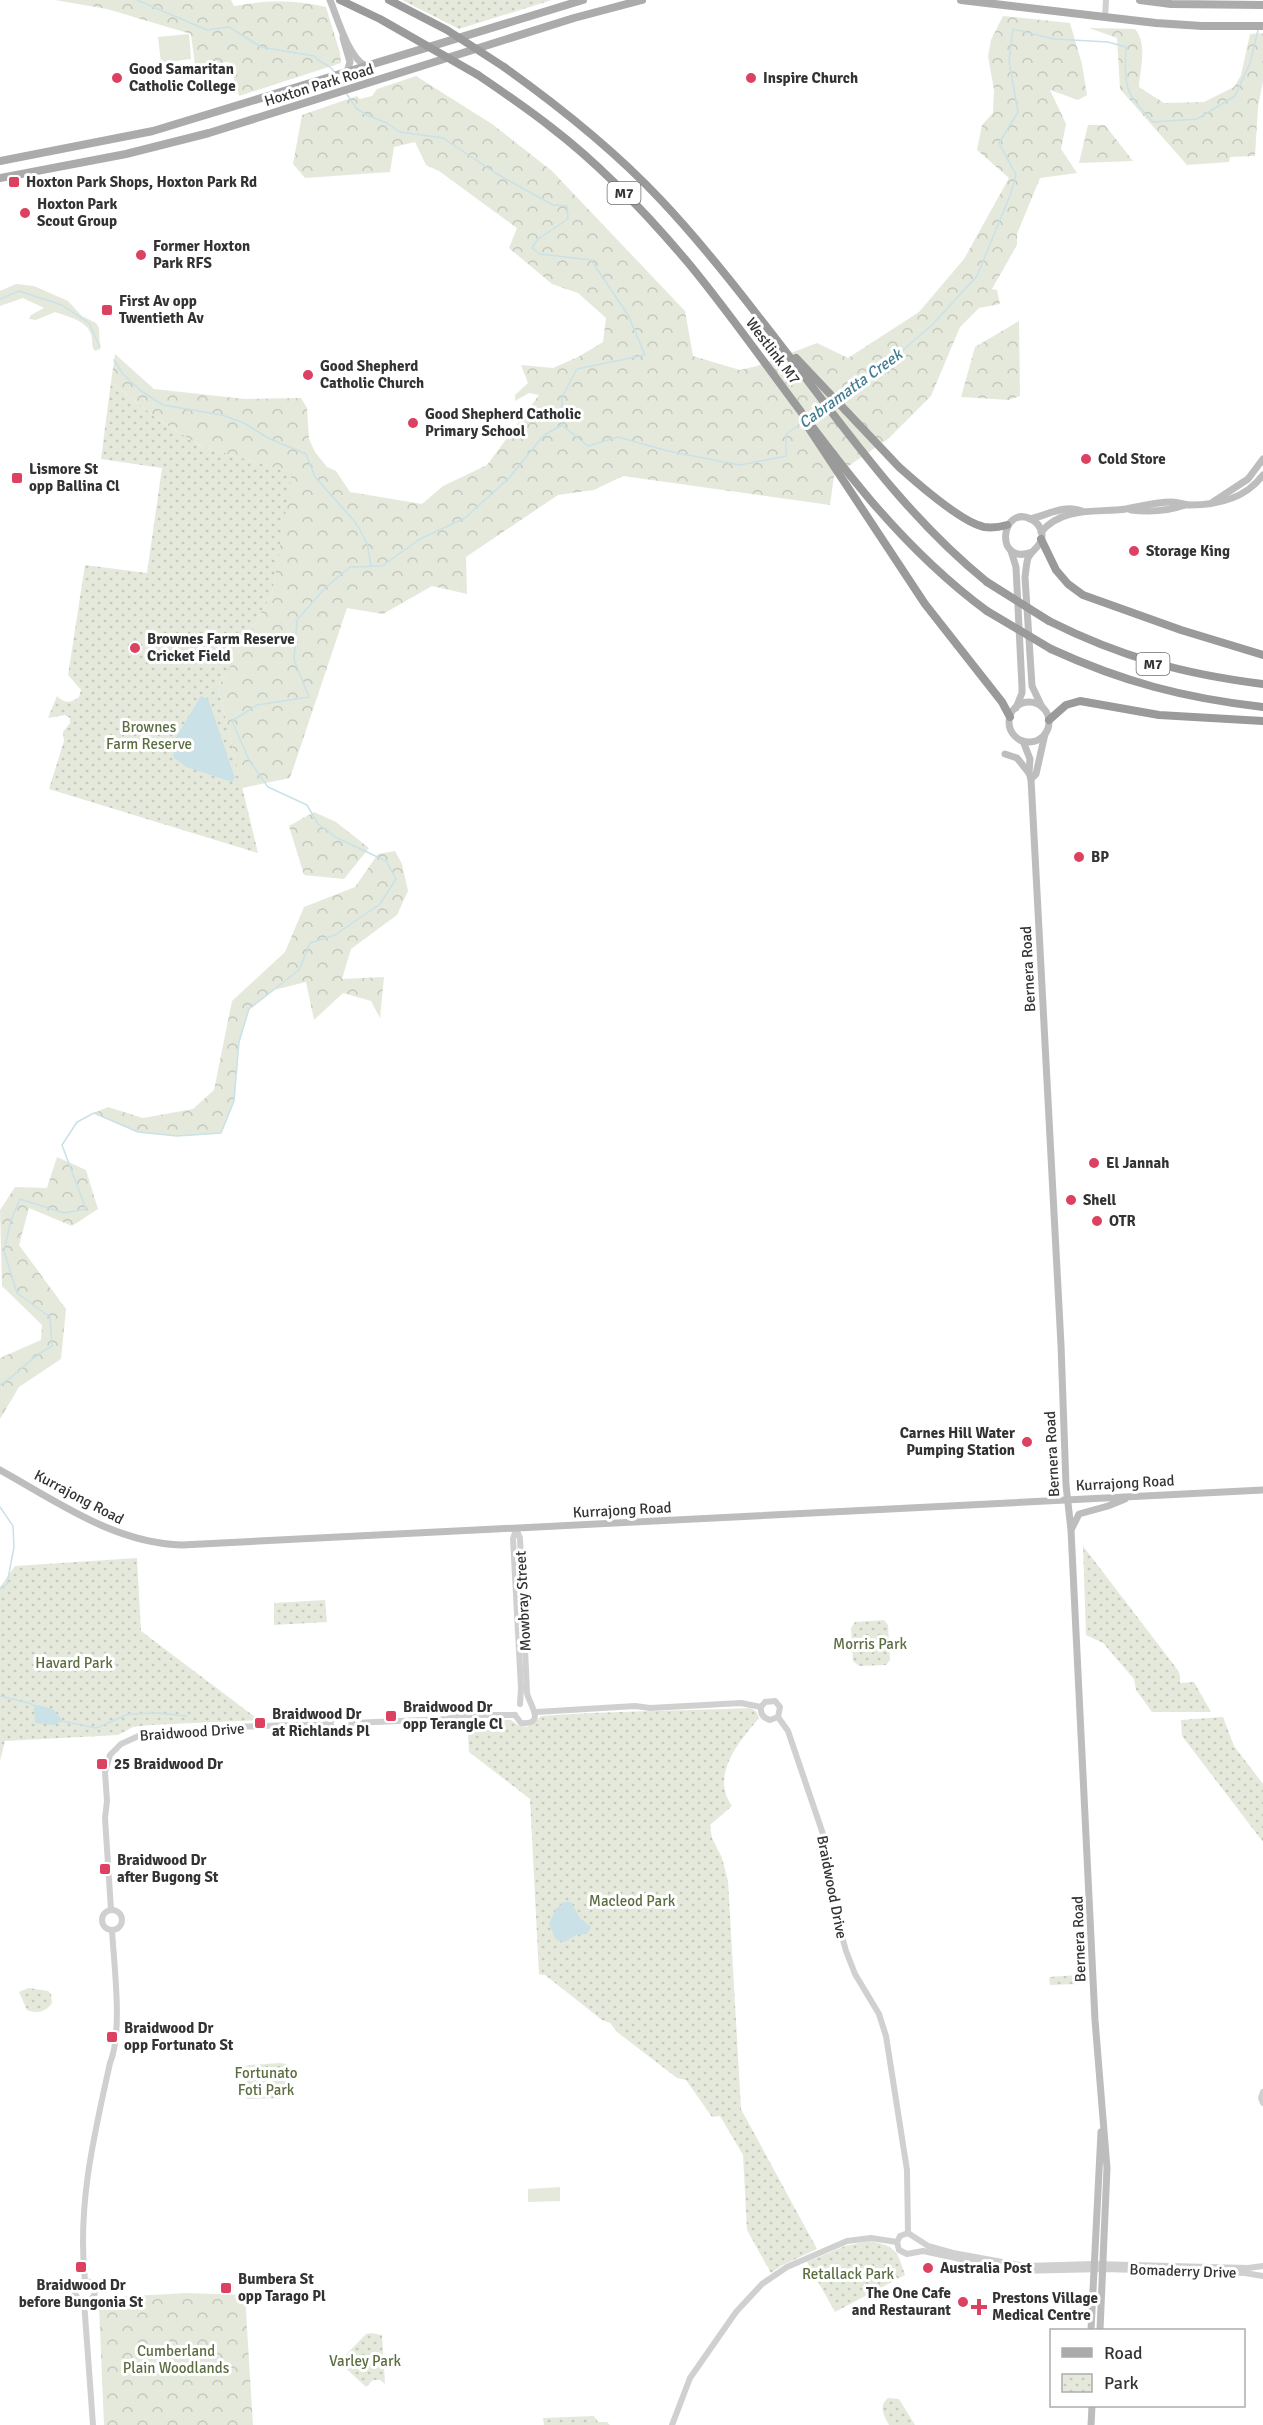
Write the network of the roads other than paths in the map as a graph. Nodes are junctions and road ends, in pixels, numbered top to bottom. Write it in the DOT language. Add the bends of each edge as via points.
graph roads {
  1 [pos="330,0"];
  2 [pos="340,0"];
  3 [pos="389,0"];
  4 [pos="583,0"];
  5 [pos="642,0"];
  6 [pos="961,0"];
  7 [pos="1106,0"];
  8 [pos="1140,0"];
  9 [pos="1260,6"];
  10 [pos="1105,18"];
  11 [pos="1263,26"];
  12 [pos="342,33"];
  13 [pos="366,66"];
  14 [pos="346,73"];
  15 [pos="0,161"];
  16 [pos="0,178"];
  17 [pos="763,322"];
  18 [pos="772,372"];
  19 [pos="1263,459"];
  20 [pos="1262,477"];
  21 [pos="1213,502"];
  22 [pos="1082,511"];
  23 [pos="1030,519"];
  24 [pos="1008,525"];
  25 [pos="1041,535"];
  26 [pos="1010,549"];
  27 [pos="1032,552"];
  28 [pos="1263,656"];
  29 [pos="1263,684"];
  30 [pos="1042,707"];
  31 [pos="1263,707"];
  32 [pos="1016,708"];
  33 [pos="1010,717"];
  34 [pos="1049,720"];
  35 [pos="1263,721"];
  36 [pos="1045,734"];
  37 [pos="1023,741"];
  38 [pos="1005,754"];
  39 [pos="1030,776"];
  40 [pos="0,1470"];
  41 [pos="1263,1490"];
  42 [pos="1129,1496"];
  43 [pos="1068,1500"];
  44 [pos="516,1529"];
  45 [pos="1071,1530"];
  46 [pos="520,1704"];
  47 [pos="532,1705"];
  48 [pos="761,1707"];
  49 [pos="536,1712"];
  50 [pos="515,1715"];
  51 [pos="778,1717"];
  52 [pos="352,1723"];
  53 [pos="330,1724"];
  54 [pos="111,1910"];
  55 [pos="112,1930"];
  56 [pos="1263,2092"];
  57 [pos="1263,2103"];
  58 [pos="1102,2127"];
  59 [pos="908,2234"];
  60 [pos="916,2240"];
  61 [pos="897,2242"];
  62 [pos="913,2252"];
  63 [pos="1263,2266"];
  64 [pos="1094,2267"];
  65 [pos="1103,2267"];
  66 [pos="1263,2276"];
  67 [pos="86,2281"];
  68 [pos="84,2301"];
  69 [pos="1091,2329"];
  70 [pos="1100,2329"];
  71 [pos="1092,2407"];
  72 [pos="93,2425"];
  73 [pos="672,2425"];
  74 [pos="1092,2425"];
  1 -- 12 [label="main road"];
  2 -- 18 [label="highway, Westlink M7 / M7, bridge" via="478,75 551,127 604,172 670,242"];
  3 -- 17 [label="highway, Westlink M7 / M7, bridge" via="447,30 504,67 594,135 661,200"];
  4 -- 13 [label="main road, Hoxton Park Road"];
  5 -- 16 [label="main road, Hoxton Park Road" via="583,15 209,134"];
  6 -- 10 [label="main road"];
  7 -- 10 [label="street"];
  8 -- 9 [label="main road"];
  10 -- 11 [label="main road" via="1202,26"];
  12 -- 13 [label="main road" via="359,62"];
  12 -- 14 [label="main road" via="350,62"];
  13 -- 14 [label="main road, Hoxton Park Road"];
  14 -- 15 [label="main road, Hoxton Park Road" via="153,131"];
  17 -- 24 [label="highway" via="899,467 976,525"];
  17 -- 29 [label="highway, Westlink M7 / M7, bridge" via="884,479 933,534 987,582 1049,621 1101,646 1191,673"];
  18 -- 31 [label="highway, Westlink M7 / M7, bridge" via="916,552 987,611 1050,649 1142,686 1203,700"];
  18 -- 33 [label="highway" via="925,604"];
  19 -- 21 [label="main road" via="1242,484"];
  20 -- 21 [label="main road" via="1230,500"];
  21 -- 22 [label="main road" via="1174,509"];
  22 -- 23 [label="main road" via="1061,509"];
  22 -- 25 [label="main road" via="1055,518"];
  23 -- 24 [label="main road" via="1018,518"];
  23 -- 25 [label="main road" via="1038,524"];
  24 -- 26 [label="main road" via="1005,537"];
  25 -- 27 [label="main road"];
  25 -- 28 [label="highway" via="1056,570 1075,590"];
  26 -- 27 [label="main road" via="1020,554"];
  26 -- 32 [label="main road" via="1015,556 1022,671 1022,693"];
  27 -- 30 [label="main road" via="1025,577 1031,676 1034,694"];
  30 -- 32 [label="main road" via="1031,703"];
  30 -- 34 [label="main road"];
  32 -- 33 [label="main road"];
  33 -- 37 [label="main road" via="1011,731"];
  34 -- 35 [label="highway" via="1066,705 1080,701 1159,715"];
  34 -- 36 [label="main road"];
  36 -- 37 [label="main road" via="1035,741"];
  36 -- 39 [label="main road, Bernera Road" via="1035,774"];
  37 -- 39 [label="main road, Bernera Road" via="1030,759"];
  38 -- 39 [label="main road" via="1017,758"];
  39 -- 43 [label="main road, Bernera Road"];
  40 -- 44 [label="main road, Kurrajong Road" via="107,1528 154,1543 200,1545"];
  41 -- 42 [label="main road, Kurrajong Road"];
  42 -- 43 [label="main road, Kurrajong Road"];
  42 -- 45 [label="main road" via="1079,1514"];
  43 -- 44 [label="main road, Kurrajong Road"];
  43 -- 45 [label="main road, Bernera Road"];
  44 -- 46 [label="street, Mowbray Street" via="513,1539"];
  44 -- 47 [label="street, Mowbray Street" via="520,1538 527,1692"];
  45 -- 58 [label="main road, Bernera Road"];
  46 -- 47 [label="street"];
  46 -- 50 [label="street"];
  47 -- 49 [label="street"];
  48 -- 49 [label="street" via="741,1703"];
  48 -- 51 [label="street" via="765,1718"];
  48 -- 51 [label="street" via="768,1700 775,1701 781,1709"];
  49 -- 50 [label="street" via="534,1719 525,1724"];
  50 -- 52 [label="street"];
  51 -- 59 [label="street, Braidwood Drive" via="788,1731 824,1838 837,1923 846,1951 879,2014 886,2036 907,2170"];
  52 -- 53 [label="street" via="342,1734"];
  52 -- 53 [label="street" via="340,1713 334,1715"];
  53 -- 54 [label="street, Braidwood Drive" via="143,1734 120,1744 110,1755 105,1772"];
  54 -- 55 [label="street" via="102,1921 104,1927"];
  54 -- 55 [label="street" via="118,1912 122,1921"];
  55 -- 67 [label="street" via="115,2047 86,2177"];
  56 -- 57 [label="street"];
  58 -- 64 [label="main road, Bernera Road"];
  58 -- 65 [label="main road, Bernera Road" via="1107,2168"];
  59 -- 60 [label="street"];
  59 -- 61 [label="street" via="900,2236"];
  60 -- 62 [label="street"];
  60 -- 64 [label="street" via="953,2253 1017,2265"];
  61 -- 62 [label="street" via="901,2252"];
  61 -- 73 [label="street" via="871,2238 847,2241 788,2267 762,2284 736,2312 690,2378"];
  62 -- 64 [label="street" via="1017,2271"];
  63 -- 65 [label="street, Bomaderry Drive"];
  64 -- 65 [label="street"];
  64 -- 69 [label="main road, Bernera Road"];
  65 -- 66 [label="street, Bomaderry Drive"];
  65 -- 70 [label="main road, Bernera Road"];
  67 -- 68 [label="street" via="79,2283 75,2292"];
  67 -- 68 [label="street" via="96,2290 92,2298"];
  68 -- 72 [label="street"];
  71 -- 74 [label="main road"];
}
